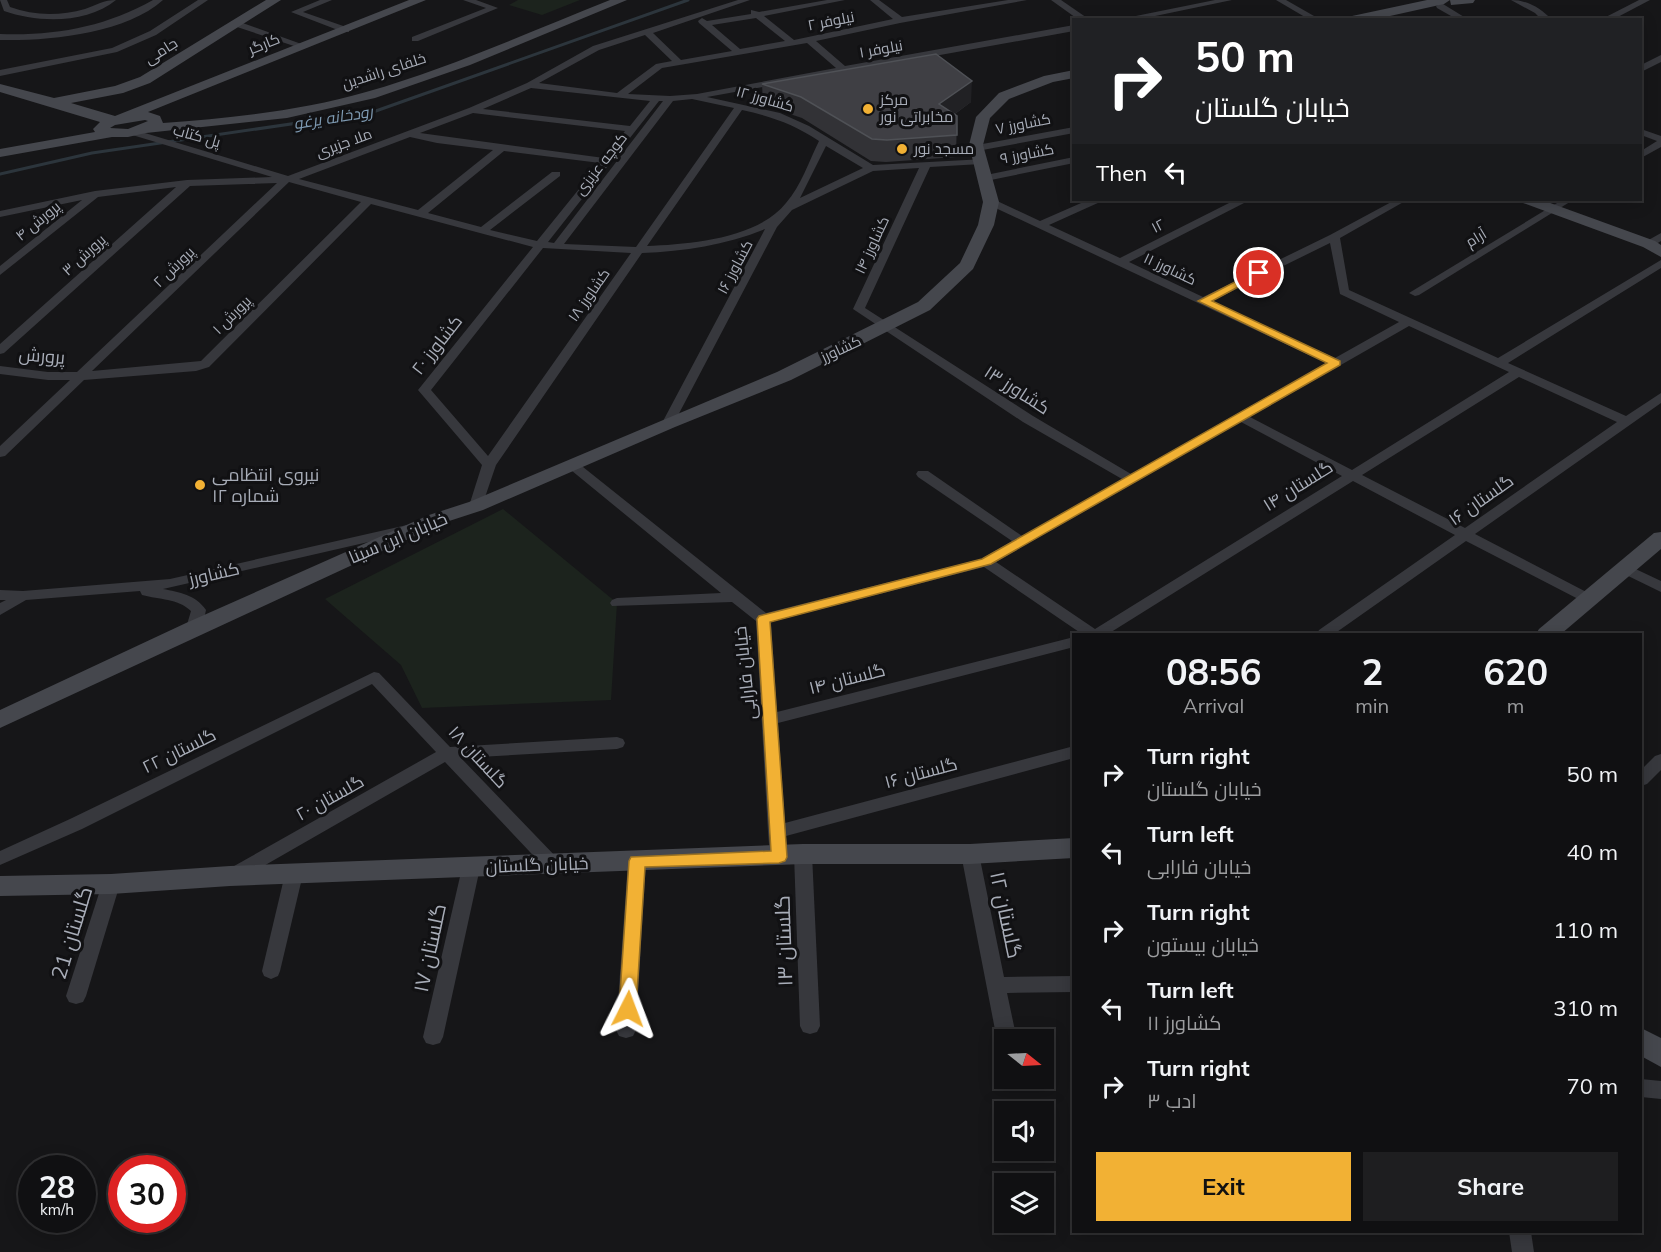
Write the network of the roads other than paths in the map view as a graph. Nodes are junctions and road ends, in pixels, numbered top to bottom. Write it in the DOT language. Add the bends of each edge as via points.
graph roads {
  1 [pos="3,0"];
  2 [pos="112,0"];
  3 [pos="159,0"];
  4 [pos="204,0"];
  5 [pos="276,0"];
  6 [pos="328,0"];
  7 [pos="420,0"];
  8 [pos="467,0"];
  9 [pos="599,0"];
  10 [pos="621,0"];
  11 [pos="841,0"];
  12 [pos="874,0"];
  13 [pos="955,0"];
  14 [pos="1023,0"];
  15 [pos="1055,0"];
  16 [pos="1228,0"];
  17 [pos="1280,0"];
  18 [pos="1515,0"];
  19 [pos="1646,0"];
  20 [pos="743,1"];
  21 [pos="1454,2"];
  22 [pos="969,10"];
  23 [pos="757,14"];
  24 [pos="695,15"];
  25 [pos="1083,18"];
  26 [pos="1131,18"];
  27 [pos="1313,18"];
  28 [pos="1363,18"];
  29 [pos="1382,18"];
  30 [pos="1464,18"];
  31 [pos="1546,18"];
  32 [pos="1608,18"];
  33 [pos="900,20"];
  34 [pos="234,23"];
  35 [pos="706,24"];
  36 [pos="1072,28"];
  37 [pos="346,30"];
  38 [pos="647,32"];
  39 [pos="0,37"];
  40 [pos="415,39"];
  41 [pos="808,39"];
  42 [pos="791,42"];
  43 [pos="303,46"];
  44 [pos="738,52"];
  45 [pos="1661,58"];
  46 [pos="679,63"];
  47 [pos="1642,68"];
  48 [pos="843,69"];
  49 [pos="0,73"];
  50 [pos="1072,74"];
  51 [pos="530,85"];
  52 [pos="0,88"];
  53 [pos="177,96"];
  54 [pos="619,96"];
  55 [pos="693,96"];
  56 [pos="657,98"];
  57 [pos="670,99"];
  58 [pos="54,102"];
  59 [pos="739,106"];
  60 [pos="472,110"];
  61 [pos="112,124"];
  62 [pos="141,126"];
  63 [pos="630,129"];
  64 [pos="1072,131"];
  65 [pos="1642,132"];
  66 [pos="411,134"];
  67 [pos="824,140"];
  68 [pos="1661,141"];
  69 [pos="0,147"];
  70 [pos="502,148"];
  71 [pos="0,153"];
  72 [pos="1642,154"];
  73 [pos="1072,160"];
  74 [pos="606,161"];
  75 [pos="981,162"];
  76 [pos="926,165"];
  77 [pos="871,168"];
  78 [pos="556,174"];
  79 [pos="286,180"];
  80 [pos="187,183"];
  81 [pos="95,194"];
  82 [pos="368,201"];
  83 [pos="1094,201"];
  84 [pos="1240,201"];
  85 [pos="1400,201"];
  86 [pos="1531,201"];
  87 [pos="1566,201"];
  88 [pos="991,202"];
  89 [pos="788,208"];
  90 [pos="1553,209"];
  91 [pos="0,214"];
  92 [pos="420,214"];
  93 [pos="1040,225"];
  94 [pos="484,230"];
  95 [pos="1334,237"];
  96 [pos="539,244"];
  97 [pos="1657,244"];
  98 [pos="556,247"];
  99 [pos="638,249"];
  100 [pos="1120,262"];
  101 [pos="1661,263"];
  102 [pos="0,272"];
  103 [pos="1415,293"];
  104 [pos="1203,301"];
  105 [pos="1408,321"];
  106 [pos="886,327"];
  107 [pos="0,350"];
  108 [pos="1336,363"];
  109 [pos="1499,363"];
  110 [pos="0,370"];
  111 [pos="1518,372"];
  112 [pos="82,376"];
  113 [pos="1661,397"];
  114 [pos="1240,417"];
  115 [pos="1626,421"];
  116 [pos="668,423"];
  117 [pos="0,453"];
  118 [pos="489,465"];
  119 [pos="573,466"];
  120 [pos="923,474"];
  121 [pos="1352,475"];
  122 [pos="1131,479"];
  123 [pos="469,509"];
  124 [pos="424,525"];
  125 [pos="1466,535"];
  126 [pos="1661,538"];
  127 [pos="1022,542"];
  128 [pos="986,562"];
  129 [pos="1625,569"];
  130 [pos="1661,587"];
  131 [pos="126,588"];
  132 [pos="0,595"];
  133 [pos="23,596"];
  134 [pos="735,597"];
  135 [pos="1589,599"];
  136 [pos="616,603"];
  137 [pos="0,610"];
  138 [pos="763,619"];
  139 [pos="194,628"];
  140 [pos="1091,633"];
  141 [pos="1100,633"];
  142 [pos="1325,633"];
  143 [pos="1548,633"];
  144 [pos="1072,643"];
  145 [pos="374,676"];
  146 [pos="770,719"];
  147 [pos="0,720"];
  148 [pos="0,734"];
  149 [pos="617,743"];
  150 [pos="448,753"];
  151 [pos="1072,753"];
  152 [pos="1661,760"];
  153 [pos="1642,779"];
  154 [pos="786,848"];
  155 [pos="1072,848"];
  156 [pos="970,854"];
  157 [pos="0,858"];
  158 [pos="637,861"];
  159 [pos="553,865"];
  160 [pos="471,868"];
  161 [pos="294,874"];
  162 [pos="230,876"];
  163 [pos="111,884"];
  164 [pos="0,886"];
  165 [pos="271,971"];
  166 [pos="1072,984"];
  167 [pos="998,985"];
  168 [pos="76,996"];
  169 [pos="810,1026"];
  170 [pos="1005,1029"];
  171 [pos="626,1030"];
  172 [pos="433,1037"];
  173 [pos="1642,1088"];
  174 [pos="1661,1090"];
  175 [pos="1520,1233"];
  176 [pos="1523,1252"];
  1 -- 2 [label="street" via="7,9 21,16 40,17 66,15"];
  3 -- 39 [label="street" via="105,27 38,38"];
  4 -- 49 [label="street" via="153,33 114,50"];
  5 -- 34 [label="main road, جامی"];
  6 -- 37 [label="street" via="295,12"];
  7 -- 37 [label="main road, کارگر"];
  8 -- 40 [label="street" via="494,8"];
  9 -- 62 [label="main road" via="404,76 349,92 289,105 188,116"];
  10 -- 62 [label="main road, خلفای راشدین" via="408,83 324,107 266,117"];
  11 -- 23 [label="street"];
  12 -- 33 [label="street"];
  13 -- 22 [label="street"];
  14 -- 22 [label="street, نیلوفر ۲"];
  15 -- 25 [label="street"];
  16 -- 26 [label="street"];
  17 -- 27 [label="street"];
  18 -- 31 [label="street"];
  19 -- 32 [label="street"];
  20 -- 23 [label="street"];
  20 -- 24 [label="street, ملا جزیری"];
  21 -- 28 [label="main road"];
  21 -- 29 [label="main road"];
  21 -- 30 [label="street"];
  22 -- 33 [label="street, نیلوفر ۲"];
  23 -- 35 [label="street"];
  23 -- 42 [label="street"];
  24 -- 35 [label="street"];
  24 -- 38 [label="street, ملا جزیری"];
  33 -- 41 [label="street, نیلوفر ۲"];
  34 -- 43 [label="street"];
  34 -- 58 [label="main road, جامی" via="145,80 118,90"];
  35 -- 44 [label="street"];
  36 -- 48 [label="street, نیلوفر ۱"];
  37 -- 43 [label="main road, کارگر"];
  38 -- 46 [label="street"];
  38 -- 51 [label="street, ملا جزیری" via="596,48"];
  41 -- 42 [label="street, نیلوفر ۲"];
  41 -- 48 [label="street"];
  42 -- 44 [label="street, نیلوفر ۲"];
  43 -- 53 [label="main road, کارگر"];
  44 -- 46 [label="street, نیلوفر ۲"];
  45 -- 47 [label="street"];
  46 -- 54 [label="street, نیلوفر ۲" via="659,66"];
  48 -- 55 [label="street, نیلوفر ۱"];
  50 -- 75 [label="main road, کشاورز" via="1004,96 983,117"];
  51 -- 54 [label="street, کشاورز ۱۲"];
  51 -- 60 [label="street, ملا جزیری"];
  52 -- 58 [label="main road"];
  53 -- 61 [label="main road, کارگر"];
  53 -- 62 [label="main road"];
  54 -- 56 [label="street, کشاورز ۱۲"];
  55 -- 57 [label="street, کشاورز ۱۲"];
  55 -- 59 [label="street, کشاورز ۱۲"];
  56 -- 57 [label="street, کشاورز ۱۲"];
  56 -- 63 [label="street"];
  57 -- 98 [label="street, کوچه عزیزی"];
  58 -- 61 [label="main road"];
  59 -- 67 [label="street, کشاورز ۱۲" via="777,115"];
  59 -- 99 [label="street, کشاورز ۱۸"];
  60 -- 63 [label="street"];
  60 -- 66 [label="street, ملا جزیری"];
  61 -- 62 [label="main road"];
  61 -- 62 [label="main road"];
  61 -- 69 [label="main road"];
  61 -- 71 [label="main road"];
  62 -- 79 [label="street, پل کتاب" via="158,141"];
  63 -- 74 [label="street"];
  64 -- 75 [label="street, کشاورز ۷"];
  65 -- 68 [label="street"];
  66 -- 70 [label="street"];
  66 -- 79 [label="street, ملا جزیری"];
  67 -- 77 [label="street, کشاورز ۱۲"];
  67 -- 89 [label="street"];
  68 -- 72 [label="street"];
  70 -- 74 [label="street"];
  70 -- 92 [label="street"];
  73 -- 75 [label="street, کشاورز ۹"];
  74 -- 96 [label="street"];
  75 -- 76 [label="street"];
  75 -- 88 [label="main road, کشاورز"];
  76 -- 77 [label="street"];
  76 -- 106 [label="street, کشاورز ۱۴" via="859,309"];
  77 -- 89 [label="street, کشاورز ۱۶"];
  78 -- 94 [label="street"];
  79 -- 80 [label="street, ملا جزیری"];
  79 -- 82 [label="street"];
  79 -- 112 [label="street, پرورش ۲"];
  80 -- 81 [label="street, ملا جزیری"];
  80 -- 107 [label="street, پرورش ۳"];
  81 -- 91 [label="street, ملا جزیری"];
  81 -- 102 [label="street, پرورش ۴"];
  82 -- 92 [label="street"];
  82 -- 112 [label="street, پرورش ۱" via="205,364"];
  83 -- 93 [label="street"];
  84 -- 100 [label="street, ۱۲"];
  85 -- 95 [label="street"];
  86 -- 90 [label="main road"];
  87 -- 90 [label="street, آرام"];
  88 -- 93 [label="street, کشاورز ۱۱"];
  88 -- 106 [label="main road, کشاورز" via="986,225 967,265 924,306"];
  89 -- 99 [label="street" via="735,237 705,245"];
  89 -- 116 [label="street, کشاورز ۱۶" via="772,226"];
  90 -- 97 [label="main road"];
  90 -- 103 [label="street, آرام"];
  92 -- 94 [label="street"];
  93 -- 100 [label="street, کشاورز ۱۱"];
  94 -- 96 [label="street"];
  95 -- 104 [label="street"];
  95 -- 105 [label="street" via="1344,292"];
  96 -- 98 [label="street"];
  96 -- 118 [label="street, کشاورز ۲۰" via="424,390"];
  98 -- 99 [label="street"];
  99 -- 118 [label="street, کشاورز ۱۸"];
  100 -- 104 [label="street, کشاورز ۱۱"];
  101 -- 109 [label="street"];
  104 -- 108 [label="street, کشاورز ۱۱"];
  105 -- 108 [label="street"];
  105 -- 109 [label="street"];
  106 -- 116 [label="main road, کشاورز" via="784,376"];
  106 -- 122 [label="street, کشاورز ۱۳" via="1028,419"];
  108 -- 114 [label="street"];
  109 -- 111 [label="street"];
  110 -- 112 [label="street, پرورش"];
  111 -- 115 [label="street"];
  111 -- 121 [label="street, گلستان ۱۴"];
  112 -- 117 [label="street, پرورش ۲"];
  113 -- 115 [label="street, گلستان ۱۶"];
  114 -- 121 [label="street"];
  114 -- 122 [label="street"];
  115 -- 125 [label="street, گلستان ۱۶"];
  116 -- 119 [label="main road, کشاورز"];
  118 -- 123 [label="street, کشاورز ۱۸"];
  119 -- 123 [label="main road, کشاورز"];
  119 -- 134 [label="street, خیابان فارابی"];
  120 -- 127 [label="street"];
  121 -- 125 [label="street"];
  121 -- 141 [label="street, گلستان ۱۴"];
  122 -- 127 [label="street"];
  123 -- 124 [label="main road, خیابان ابن سینا"];
  123 -- 148 [label="main road, خیابان ابن سینا"];
  124 -- 131 [label="street, کشاورز" via="170,584"];
  124 -- 139 [label="main road, خیابان ابن سینا"];
  125 -- 135 [label="street"];
  125 -- 142 [label="street, گلستان ۱۶"];
  126 -- 129 [label="main road"];
  127 -- 128 [label="street"];
  128 -- 138 [label="street"];
  128 -- 140 [label="street"];
  129 -- 130 [label="street"];
  129 -- 135 [label="main road"];
  131 -- 133 [label="street, کشاورز"];
  131 -- 139 [label="street" via="190,602 199,610"];
  132 -- 133 [label="street, کشاورز"];
  133 -- 137 [label="street"];
  134 -- 136 [label="street"];
  134 -- 138 [label="street, خیابان فارابی"];
  135 -- 143 [label="main road"];
  138 -- 146 [label="street, خیابان فارابی"];
  139 -- 147 [label="main road, خیابان ابن سینا"];
  144 -- 146 [label="street, گلستان ۱۴"];
  145 -- 150 [label="street, گلستان ۱۸"];
  145 -- 157 [label="street, گلستان ۲۲"];
  146 -- 154 [label="street, خیابان فارابی"];
  149 -- 150 [label="street"];
  150 -- 159 [label="street, گلستان ۱۸"];
  150 -- 162 [label="street, گلستان ۲۰"];
  151 -- 154 [label="street, گلستان ۱۶"];
  152 -- 153 [label="street"];
  154 -- 156 [label="main road, خیابان گلستان"];
  154 -- 158 [label="main road, خیابان گلستان"];
  154 -- 169 [label="street, گلستان ۱۳"];
  155 -- 156 [label="main road, خیابان گلستان"];
  156 -- 167 [label="street, گلستان ۱۲"];
  158 -- 159 [label="main road, خیابان گلستان"];
  158 -- 171 [label="street"];
  159 -- 160 [label="main road, خیابان گلستان"];
  160 -- 161 [label="main road, خیابان گلستان"];
  160 -- 172 [label="street, گلستان ۱۷"];
  161 -- 162 [label="main road, خیابان گلستان"];
  161 -- 165 [label="street"];
  162 -- 163 [label="main road, خیابان گلستان"];
  163 -- 164 [label="main road, خیابان گلستان"];
  163 -- 168 [label="street, گلستان 21"];
  166 -- 167 [label="street"];
  167 -- 170 [label="street, گلستان ۱۲"];
  173 -- 174 [label="street"];
  175 -- 176 [label="street"];
}
